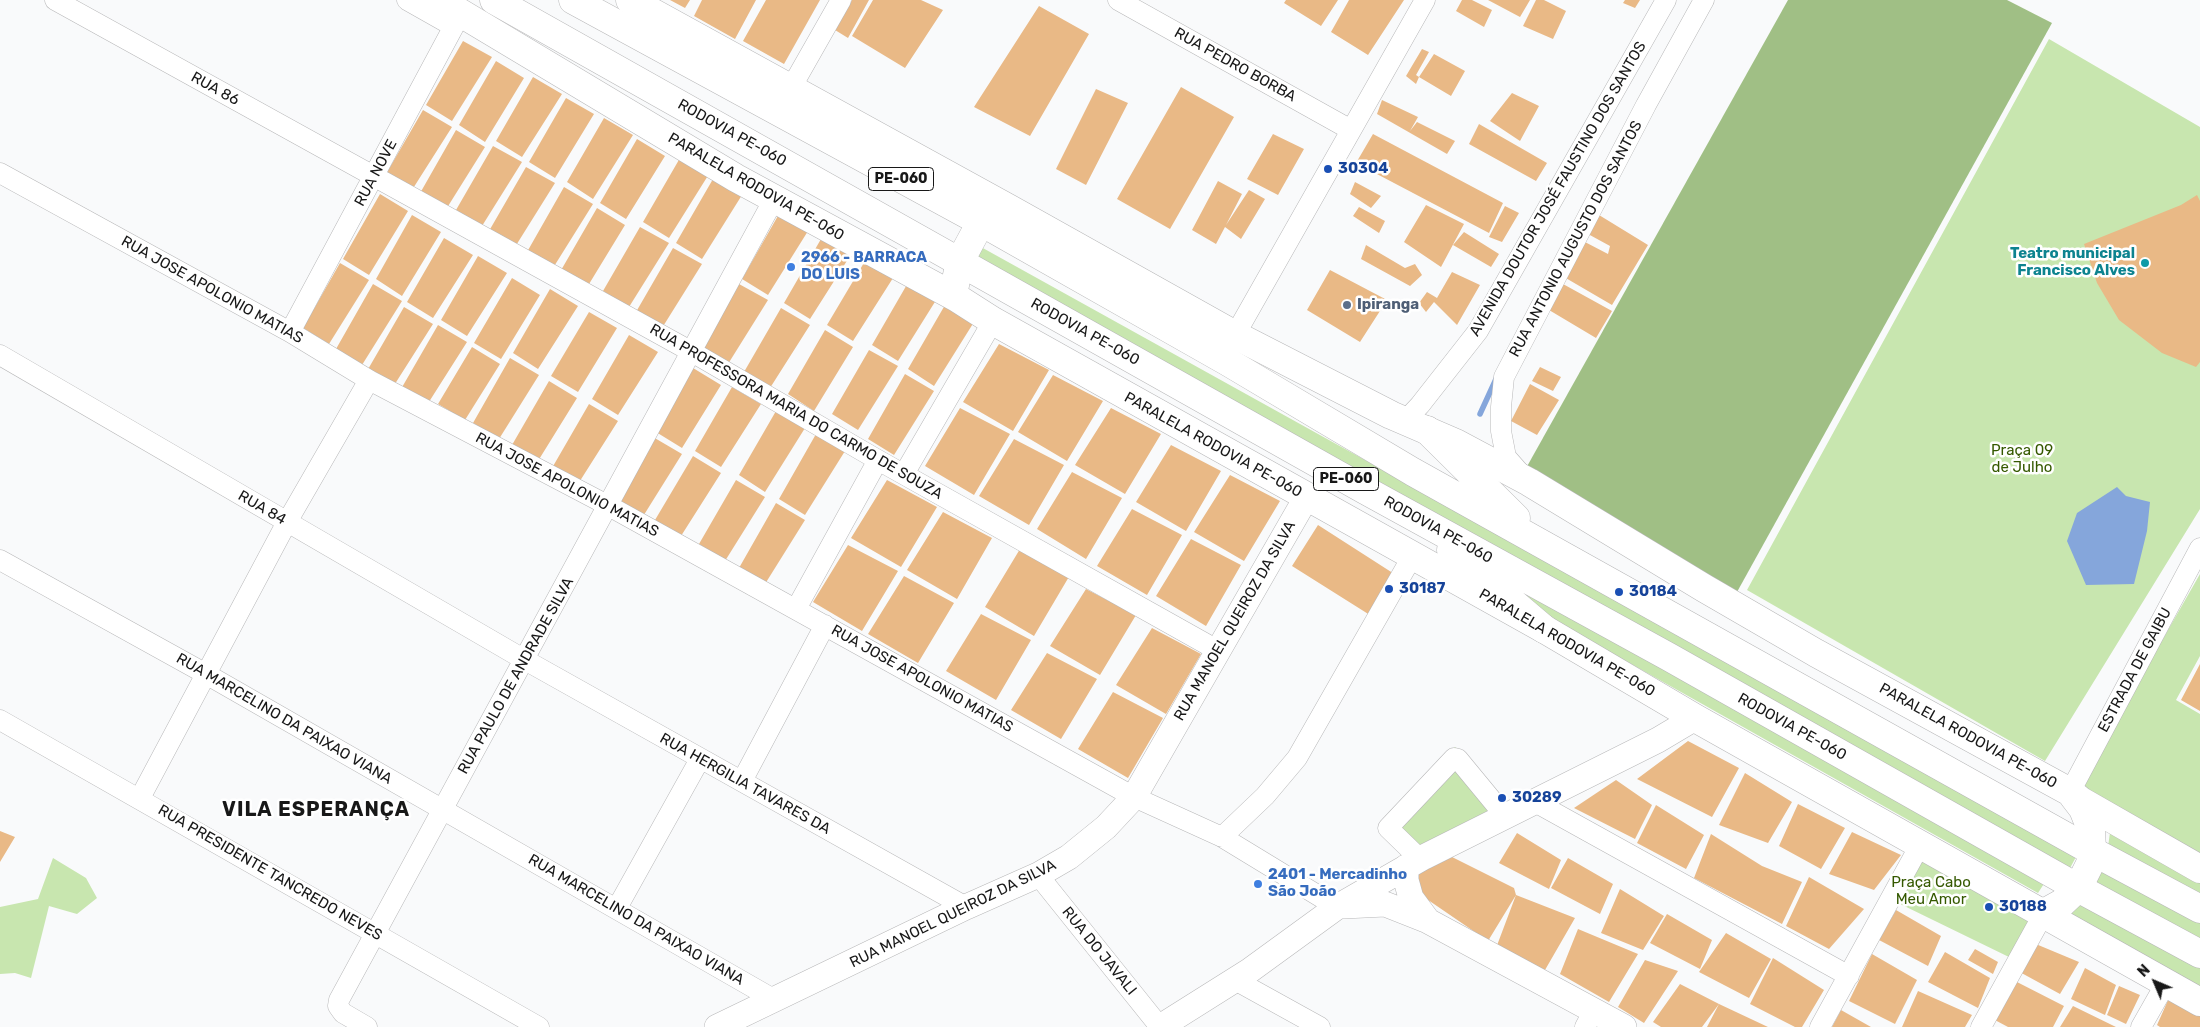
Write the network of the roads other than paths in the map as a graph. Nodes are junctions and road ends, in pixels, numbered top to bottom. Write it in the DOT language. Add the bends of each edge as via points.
graph roads {
  1 [pos="55,0"];
  2 [pos="407,0"];
  3 [pos="494,0"];
  4 [pos="573,0"];
  5 [pos="841,0"];
  6 [pos="1118,0"];
  7 [pos="1425,0"];
  8 [pos="1666,0"];
  9 [pos="1704,0"];
  10 [pos="634,1"];
  11 [pos="451,13"];
  12 [pos="791,88"];
  13 [pos="1351,130"];
  14 [pos="0,173"];
  15 [pos="374,177"];
  16 [pos="774,199"];
  17 [pos="1010,208"];
  18 [pos="981,222"];
  19 [pos="960,261"];
  20 [pos="957,298"];
  21 [pos="993,322"];
  22 [pos="290,332"];
  23 [pos="1235,336"];
  24 [pos="692,352"];
  25 [pos="0,355"];
  26 [pos="369,380"];
  27 [pos="1416,425"];
  28 [pos="878,460"];
  29 [pos="904,474"];
  30 [pos="1529,482"];
  31 [pos="1306,498"];
  32 [pos="609,506"];
  33 [pos="1408,513"];
  34 [pos="288,522"];
  35 [pos="1539,541"];
  36 [pos="2200,548"];
  37 [pos="1413,556"];
  38 [pos="0,560"];
  39 [pos="796,609"];
  40 [pos="826,625"];
  41 [pos="1544,629"];
  42 [pos="1217,650"];
  43 [pos="525,660"];
  44 [pos="206,674"];
  45 [pos="1695,718"];
  46 [pos="0,720"];
  47 [pos="700,760"];
  48 [pos="742,781"];
  49 [pos="2070,792"];
  50 [pos="1134,796"];
  51 [pos="140,798"];
  52 [pos="1535,802"];
  53 [pos="443,810"];
  54 [pos="1505,816"];
  55 [pos="1222,837"];
  56 [pos="1920,845"];
  57 [pos="2092,851"];
  58 [pos="1413,863"];
  59 [pos="2200,869"];
  60 [pos="1038,875"];
  61 [pos="2078,888"];
  62 [pos="966,907"];
  63 [pos="1337,907"];
  64 [pos="617,908"];
  65 [pos="2200,909"];
  66 [pos="2044,913"];
  67 [pos="1428,920"];
  68 [pos="375,934"];
  69 [pos="2200,954"];
  70 [pos="1849,976"];
  71 [pos="1235,980"];
  72 [pos="2166,983"];
  73 [pos="775,1000"];
  74 [pos="2200,1002"];
  75 [pos="1590,1019"];
  76 [pos="367,1027"];
  77 [pos="539,1027"];
  78 [pos="717,1027"];
  79 [pos="1160,1027"];
  80 [pos="1320,1027"];
  81 [pos="1624,1027"];
  82 [pos="1820,1027"];
  83 [pos="1981,1027"];
  84 [pos="2141,1027"];
  1 -- 15 [label="street, RUA 86"];
  2 -- 11 [label="street"];
  3 -- 19 [label="main road, RODOVIA PE-060 / PE-060"];
  4 -- 18 [label="main road, PE-060"];
  5 -- 12 [label="street"];
  6 -- 13 [label="street, RUA PEDRO BORBA"];
  7 -- 13 [label="street"];
  8 -- 27 [label="street, AVENIDA DOUTOR JOSÉ FAUSTINO DOS SANTOS" via="1478,331 1420,405"];
  9 -- 30 [label="street, RUA ANTONIO AUGUSTO DOS SANTOS" via="1504,377 1501,431 1506,457"];
  10 -- 12 [label="main road, PARALELA RODOVIA PE-060 / PE-060"];
  11 -- 15 [label="street, RUA NOVE"];
  11 -- 16 [label="main road, PARALELA RODOVIA PE-060 / PE-060"];
  12 -- 17 [label="main road, PARALELA RODOVIA PE-060 / PE-060"];
  13 -- 23 [label="street"];
  14 -- 22 [label="street, RUA JOSE APOLONIO MATIAS"];
  15 -- 22 [label="street, RUA NOVE"];
  15 -- 24 [label="street, RUA PROFESSORA MARIA DO CARMO DE SOUZA"];
  16 -- 20 [label="main road, PARALELA RODOVIA PE-060 / PE-060"];
  16 -- 24 [label="street, RUA PAULO DE ANDRADE SILVA"];
  17 -- 18 [label="main road"];
  17 -- 23 [label="main road, PARALELA RODOVIA PE-060 / PE-060"];
  18 -- 19 [label="main road"];
  18 -- 35 [label="main road, PE-060" via="1228,362 1413,472"];
  19 -- 20 [label="main road" via="955,282"];
  19 -- 33 [label="main road, RODOVIA PE-060 / PE-060"];
  20 -- 21 [label="main road, PARALELA RODOVIA PE-060 / PE-060"];
  21 -- 29 [label="street"];
  21 -- 31 [label="main road, PARALELA RODOVIA PE-060 / PE-060"];
  22 -- 26 [label="street, RUA JOSE APOLONIO MATIAS"];
  23 -- 27 [label="main road, PARALELA RODOVIA PE-060 / PE-060"];
  24 -- 28 [label="street, RUA PROFESSORA MARIA DO CARMO DE SOUZA"];
  24 -- 32 [label="street, RUA PAULO DE ANDRADE SILVA"];
  25 -- 34 [label="street, RUA 84"];
  26 -- 32 [label="street, RUA JOSE APOLONIO MATIAS"];
  26 -- 34 [label="street"];
  27 -- 30 [label="main road, PARALELA RODOVIA PE-060 / PE-060"];
  27 -- 35 [label="main road"];
  28 -- 29 [label="street, RUA PROFESSORA MARIA DO CARMO DE SOUZA"];
  28 -- 39 [label="street"];
  29 -- 42 [label="street, RUA PROFESSORA MARIA DO CARMO DE SOUZA"];
  30 -- 49 [label="main road, PARALELA RODOVIA PE-060 / PE-060" via="1808,648"];
  31 -- 37 [label="main road, PARALELA RODOVIA PE-060 / PE-060"];
  31 -- 42 [label="street, RUA MANOEL QUEIROZ DA SILVA"];
  32 -- 39 [label="street, RUA JOSE APOLONIO MATIAS"];
  32 -- 43 [label="street, RUA PAULO DE ANDRADE SILVA"];
  33 -- 41 [label="main road"];
  33 -- 61 [label="main road, RODOVIA PE-060 / PE-060"];
  34 -- 43 [label="street, RUA 84"];
  34 -- 44 [label="street"];
  35 -- 57 [label="main road, PE-060"];
  36 -- 49 [label="street, ESTRADA DE GAIBU"];
  37 -- 41 [label="main road, PARALELA RODOVIA PE-060 / PE-060"];
  37 -- 55 [label="street" via="1297,758 1265,796"];
  38 -- 44 [label="street, RUA MARCELINO DA PAIXAO VIANA"];
  39 -- 40 [label="street, RUA JOSE APOLONIO MATIAS"];
  40 -- 48 [label="street"];
  40 -- 50 [label="street, RUA JOSE APOLONIO MATIAS"];
  41 -- 45 [label="main road, PARALELA RODOVIA PE-060 / PE-060"];
  42 -- 50 [label="street, RUA MANOEL QUEIROZ DA SILVA"];
  43 -- 47 [label="street, RUA HERGILIA TAVARES DA"];
  43 -- 53 [label="street, RUA PAULO DE ANDRADE SILVA"];
  44 -- 51 [label="street"];
  44 -- 53 [label="street, RUA MARCELINO DA PAIXAO VIANA"];
  45 -- 52 [label="street"];
  45 -- 56 [label="main road, PARALELA RODOVIA PE-060 / PE-060"];
  46 -- 51 [label="street, RUA PRESIDENTE TANCREDO NEVES"];
  47 -- 48 [label="street, RUA HERGILIA TAVARES DA"];
  47 -- 64 [label="street"];
  48 -- 62 [label="street, RUA HERGILIA TAVARES DA"];
  49 -- 57 [label="main road" via="2083,809 2091,829"];
  49 -- 59 [label="main road, PARALELA RODOVIA PE-060 / PE-060"];
  50 -- 55 [label="street, RUA JOSE APOLONIO MATIAS"];
  50 -- 60 [label="street, RUA MANOEL QUEIROZ DA SILVA" via="1099,833 1069,857"];
  51 -- 68 [label="street, RUA PRESIDENTE TANCREDO NEVES"];
  52 -- 54 [label="street"];
  52 -- 70 [label="street"];
  53 -- 64 [label="street, RUA MARCELINO DA PAIXAO VIANA"];
  53 -- 68 [label="street, RUA PAULO DE ANDRADE SILVA"];
  54 -- 58 [label="street"];
  54 -- 58 [label="street" via="1456,758 1452,760 1388,828"];
  55 -- 63 [label="street, RUA JOSE APOLONIO MATIAS"];
  56 -- 66 [label="main road, PARALELA RODOVIA PE-060 / PE-060"];
  56 -- 70 [label="street"];
  57 -- 61 [label="main road" via="2085,877"];
  57 -- 65 [label="main road, PE-060"];
  58 -- 63 [label="street"];
  58 -- 67 [label="street" via="1406,880 1411,898"];
  60 -- 62 [label="street, RUA MANOEL QUEIROZ DA SILVA"];
  60 -- 79 [label="street, RUA DO JAVALI"];
  61 -- 66 [label="main road" via="2062,903"];
  61 -- 69 [label="main road, RODOVIA PE-060 / PE-060"];
  62 -- 73 [label="street, RUA MANOEL QUEIROZ DA SILVA"];
  63 -- 67 [label="street" via="1385,904"];
  63 -- 71 [label="street"];
  64 -- 73 [label="street, RUA MARCELINO DA PAIXAO VIANA"];
  66 -- 72 [label="main road, PARALELA RODOVIA PE-060 / PE-060"];
  66 -- 83 [label="street"];
  67 -- 75 [label="street"];
  68 -- 76 [label="street, RUA PAULO DE ANDRADE SILVA" via="338,1006 343,1013"];
  68 -- 77 [label="street, RUA PRESIDENTE TANCREDO NEVES"];
  70 -- 82 [label="street"];
  71 -- 79 [label="street"];
  71 -- 80 [label="street"];
  72 -- 74 [label="main road, PARALELA RODOVIA PE-060 / PE-060"];
  72 -- 84 [label="street"];
  73 -- 78 [label="street, RUA MANOEL QUEIROZ DA SILVA"];
  75 -- 81 [label="street"];
}
